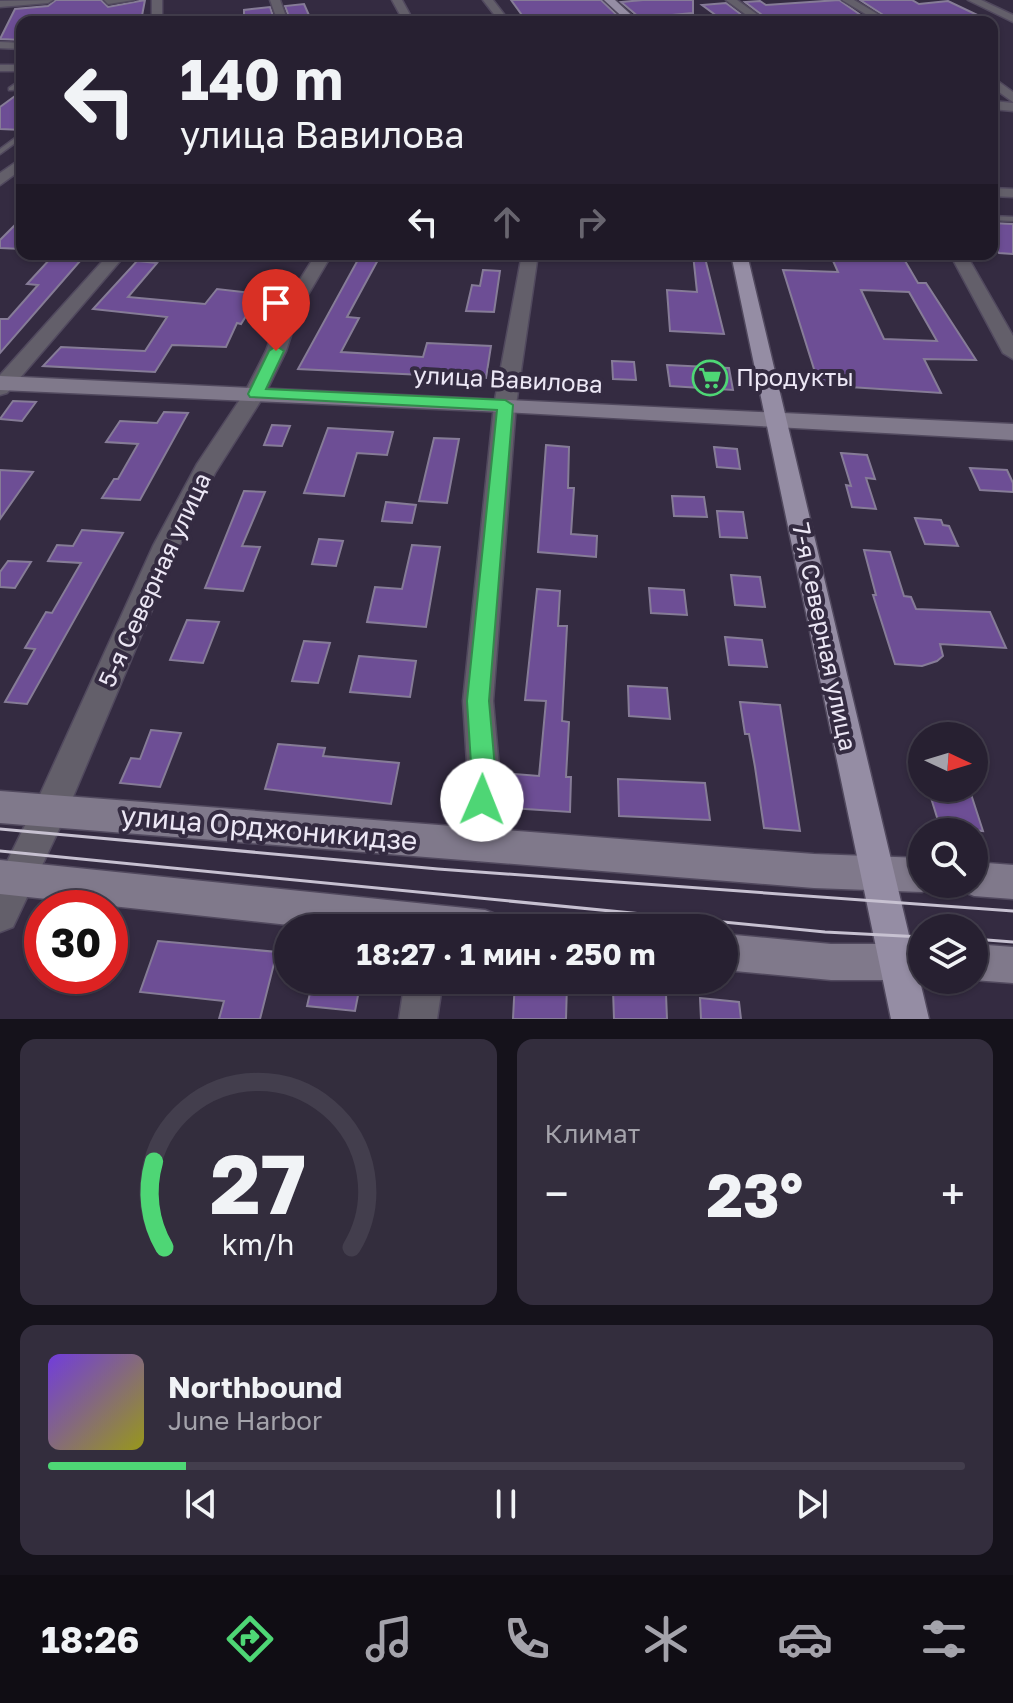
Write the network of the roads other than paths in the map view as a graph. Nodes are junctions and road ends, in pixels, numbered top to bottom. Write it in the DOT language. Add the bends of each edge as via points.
graph roads {
  1 [pos="48,0"];
  2 [pos="129,0"];
  3 [pos="488,0"];
  4 [pos="609,0"];
  5 [pos="731,0"];
  6 [pos="847,0"];
  7 [pos="973,0"];
  8 [pos="108,1"];
  9 [pos="0,4"];
  10 [pos="42,11"];
  11 [pos="500,16"];
  12 [pos="627,16"];
  13 [pos="754,16"];
  14 [pos="875,16"];
  15 [pos="1013,19"];
  16 [pos="16,85"];
  17 [pos="11,89"];
  18 [pos="16,168"];
  19 [pos="0,181"];
  20 [pos="113,260"];
  21 [pos="320,260"];
  22 [pos="529,260"];
  23 [pos="740,260"];
  24 [pos="961,260"];
  25 [pos="1013,353"];
  26 [pos="1,385"];
  27 [pos="255,394"];
  28 [pos="505,405"];
  29 [pos="777,419"];
  30 [pos="1013,432"];
  31 [pos="0,807"];
  32 [pos="50,811"];
  33 [pos="478,844"];
  34 [pos="876,872"];
  35 [pos="908,874"];
  36 [pos="8,878"];
  37 [pos="988,880"];
  38 [pos="1013,882"];
  39 [pos="0,914"];
  40 [pos="332,914"];
  41 [pos="738,953"];
  42 [pos="908,957"];
  43 [pos="908,962"];
  44 [pos="988,963"];
  45 [pos="1013,965"];
  46 [pos="422,994"];
  47 [pos="910,994"];
  48 [pos="418,1019"];
  49 [pos="910,1019"];
  1 -- 9 [label="street"];
  1 -- 10 [label="street"];
  2 -- 8 [label="street"];
  3 -- 11 [label="street"];
  4 -- 12 [label="main road"];
  5 -- 13 [label="street"];
  6 -- 14 [label="street"];
  7 -- 15 [label="street"];
  16 -- 17 [label="lane"];
  18 -- 19 [label="street"];
  20 -- 26 [label="street"];
  21 -- 27 [label="street, 5-я Северная улица" via="290,310"];
  22 -- 28 [label="street"];
  23 -- 29 [label="main road, 7-я Северная улица"];
  24 -- 25 [label="street"];
  26 -- 27 [label="main road, улица Вавилова"];
  27 -- 28 [label="main road, улица Вавилова"];
  27 -- 32 [label="street, 5-я Северная улица" via="205,470 166,546"];
  28 -- 29 [label="main road, улица Вавилова"];
  28 -- 33 [label="street" via="478,701 484,779"];
  29 -- 30 [label="main road, улица Вавилова"];
  29 -- 34 [label="main road, 7-я Северная улица"];
  31 -- 32 [label="main road, улица Орджоникидзе"];
  32 -- 33 [label="main road, улица Орджоникидзе"];
  32 -- 36 [label="street, 5-я Северная улица"];
  33 -- 34 [label="main road, улица Орджоникидзе"];
  34 -- 35 [label="main road, улица Орджоникидзе"];
  34 -- 42 [label="main road, 7-я Северная улица"];
  36 -- 39 [label="street, 5-я Северная улица"];
  36 -- 40 [label="main road"];
  37 -- 38 [label="main road"];
  41 -- 43 [label="main road"];
  44 -- 45 [label="main road"];
  46 -- 48 [label="street"];
  47 -- 49 [label="main road, 7-я Северная улица"];
}
